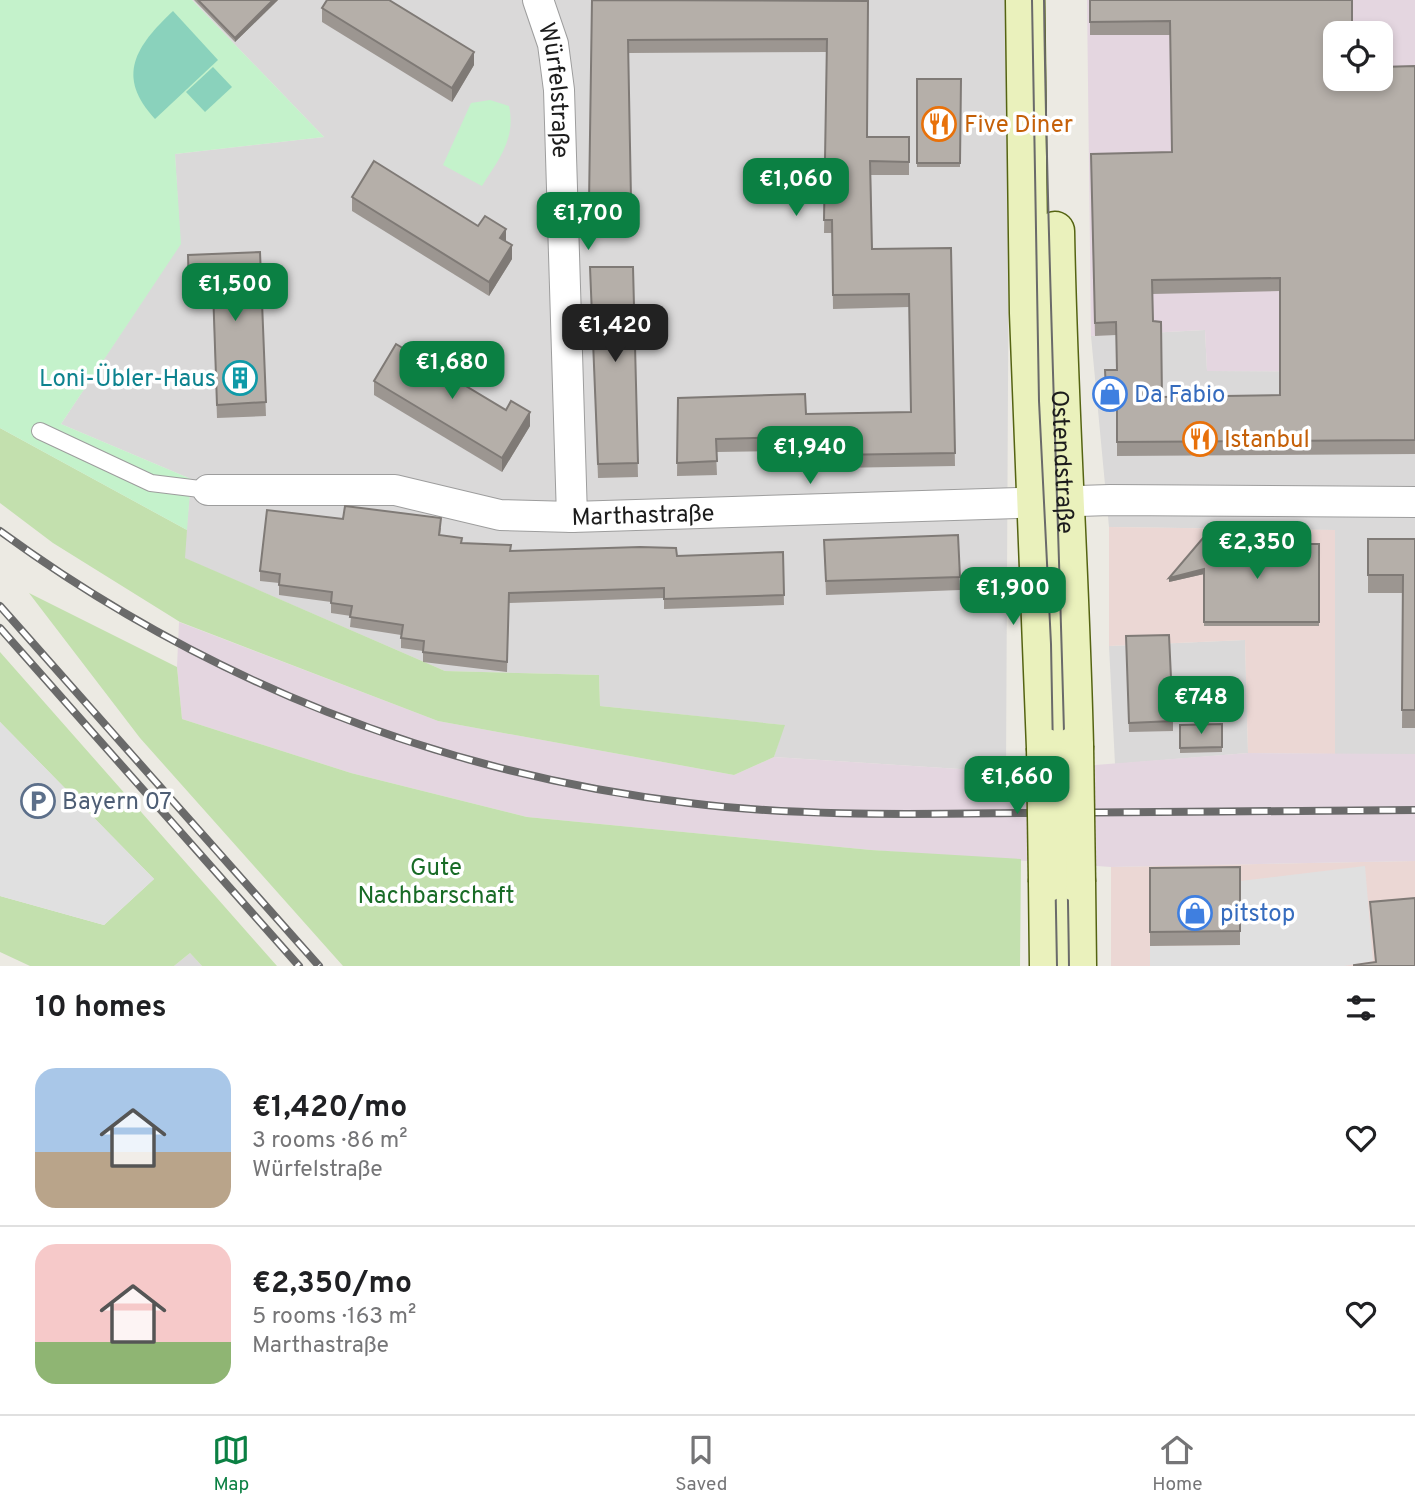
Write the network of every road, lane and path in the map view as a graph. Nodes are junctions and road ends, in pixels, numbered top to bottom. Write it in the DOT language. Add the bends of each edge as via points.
graph roads {
  1 [pos="538,0"];
  2 [pos="1025,0"];
  3 [pos="1051,0"];
  4 [pos="40,431"];
  5 [pos="208,490"];
  6 [pos="1415,502"];
  7 [pos="1051,503"];
  8 [pos="572,517"];
  9 [pos="1062,882"];
  10 [pos="1049,966"];
  11 [pos="1077,966"];
  1 -- 8 [label="street, Würfelstraße" via="554,44 559,90"];
  2 -- 7 [label="main road, Ostendstraße" via="1029,313"];
  3 -- 7 [label="main road, Ostendstraße" via="1057,337"];
  4 -- 5 [label="lane" via="151,483"];
  5 -- 8 [label="street, Marthastraße" via="395,490 500,515"];
  6 -- 7 [label="street, Marthastraße"];
  7 -- 8 [label="street, Marthastraße"];
  7 -- 9 [label="main road, Ostendstraße, bridge"];
  9 -- 10 [label="main road, Ostendstraße"];
  9 -- 11 [label="main road, Ostendstraße"];
}
